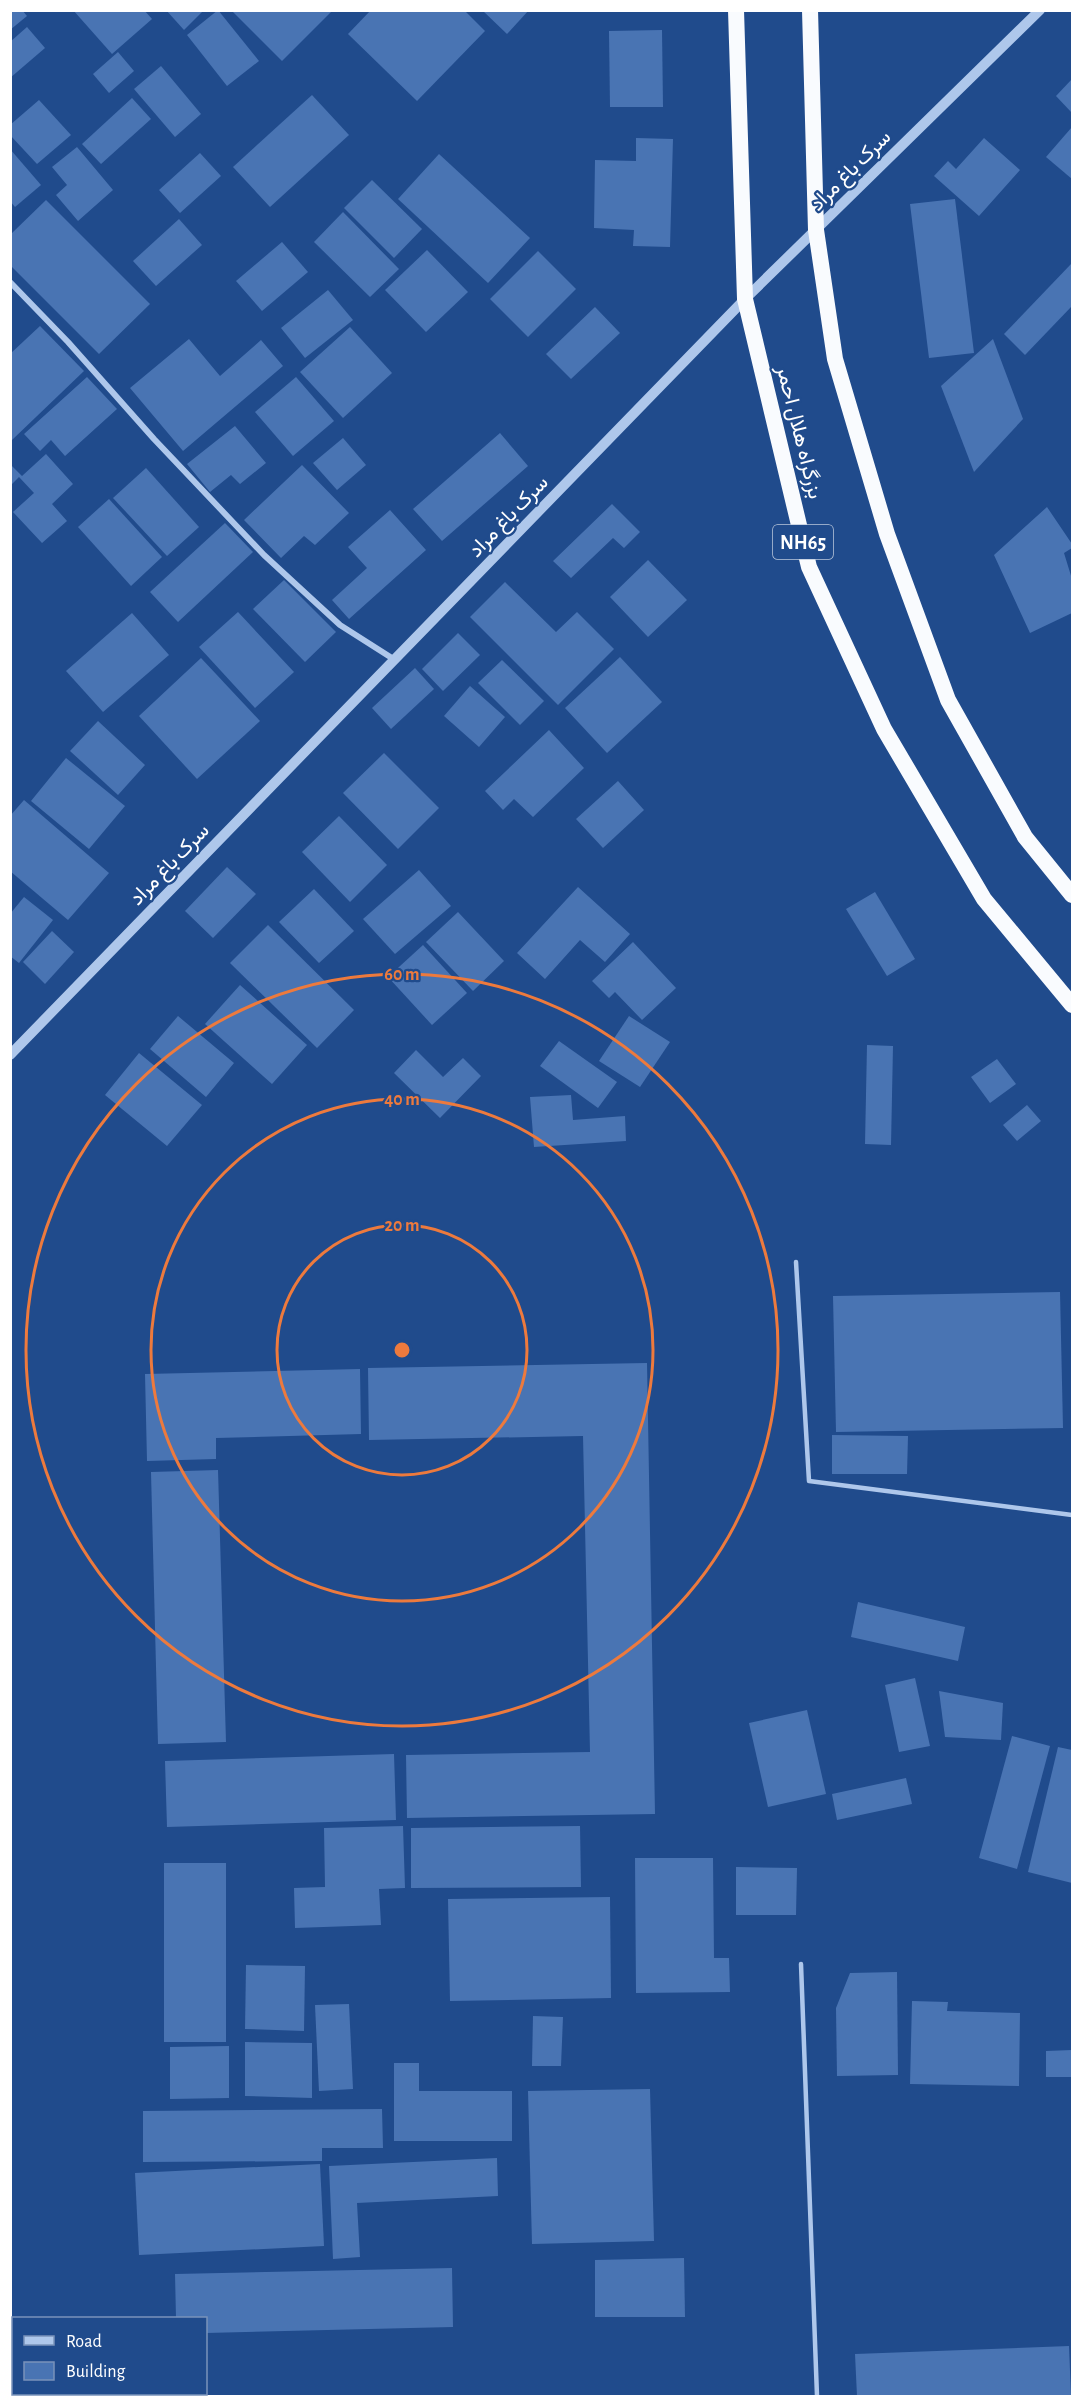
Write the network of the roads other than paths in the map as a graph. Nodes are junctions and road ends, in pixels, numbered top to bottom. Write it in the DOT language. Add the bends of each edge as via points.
graph roads {
  1 [pos="736,10"];
  2 [pos="810,10"];
  3 [pos="1040,10"];
  4 [pos="816,231"];
  5 [pos="10,282"];
  6 [pos="745,299"];
  7 [pos="395,660"];
  8 [pos="1072,895"];
  9 [pos="1072,1005"];
  10 [pos="10,1055"];
  11 [pos="796,1262"];
  12 [pos="1072,1515"];
  13 [pos="801,1964"];
  14 [pos="817,2397"];
  1 -- 6 [label="highway, بزرگراه هلال احمر / NH65"];
  2 -- 4 [label="highway"];
  3 -- 4 [label="street, سرک باغ مراد"];
  4 -- 6 [label="street, سرک باغ مراد"];
  4 -- 8 [label="highway" via="835,359 887,534 948,700 1025,837"];
  5 -- 7 [label="street" via="264,555 340,626"];
  6 -- 7 [label="street, سرک باغ مراد"];
  6 -- 9 [label="highway, بزرگراه هلال احمر / NH65" via="809,567 879,718 984,899"];
  7 -- 10 [label="street, سرک باغ مراد"];
  11 -- 12 [label="lane" via="809,1481"];
  13 -- 14 [label="lane"];
}
